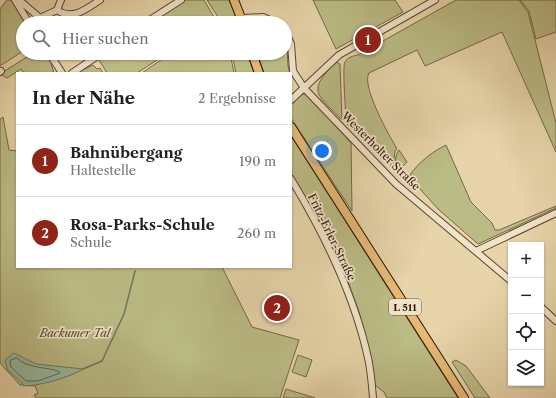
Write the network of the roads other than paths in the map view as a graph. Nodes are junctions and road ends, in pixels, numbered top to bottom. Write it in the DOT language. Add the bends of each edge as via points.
graph roads {
  1 [pos="15,0"];
  2 [pos="19,0"];
  3 [pos="61,0"];
  4 [pos="100,0"];
  5 [pos="181,0"];
  6 [pos="234,0"];
  7 [pos="435,0"];
  8 [pos="57,10"];
  9 [pos="25,16"];
  10 [pos="38,16"];
  11 [pos="42,16"];
  12 [pos="156,16"];
  13 [pos="241,16"];
  14 [pos="54,60"];
  15 [pos="92,60"];
  16 [pos="254,60"];
  17 [pos="292,60"];
  18 [pos="61,72"];
  19 [pos="74,72"];
  20 [pos="259,72"];
  21 [pos="304,88"];
  22 [pos="292,99"];
  23 [pos="292,129"];
  24 [pos="292,181"];
  25 [pos="556,213"];
  26 [pos="476,251"];
  27 [pos="508,278"];
  28 [pos="544,310"];
  29 [pos="556,320"];
  30 [pos="373,398"];
  31 [pos="464,398"];
  1 -- 9 [label="street"];
  2 -- 10 [label="street"];
  3 -- 8 [label="street"];
  4 -- 8 [label="street" via="74,15 65,15"];
  5 -- 12 [label="street"];
  6 -- 13 [label="main road"];
  7 -- 21 [label="street" via="346,50"];
  8 -- 11 [label="street"];
  14 -- 18 [label="street"];
  15 -- 19 [label="street"];
  16 -- 20 [label="main road"];
  17 -- 21 [label="street, Westerholter Straße" via="292,71"];
  21 -- 22 [label="street"];
  21 -- 26 [label="street, Westerholter Straße" via="396,184"];
  23 -- 31 [label="main road, L 511"];
  24 -- 30 [label="street, Fritz-Erler-Straße" via="337,264 351,300 369,359"];
  25 -- 26 [label="street"];
  26 -- 27 [label="street, Westerholter Straße"];
  28 -- 29 [label="street"];
}
